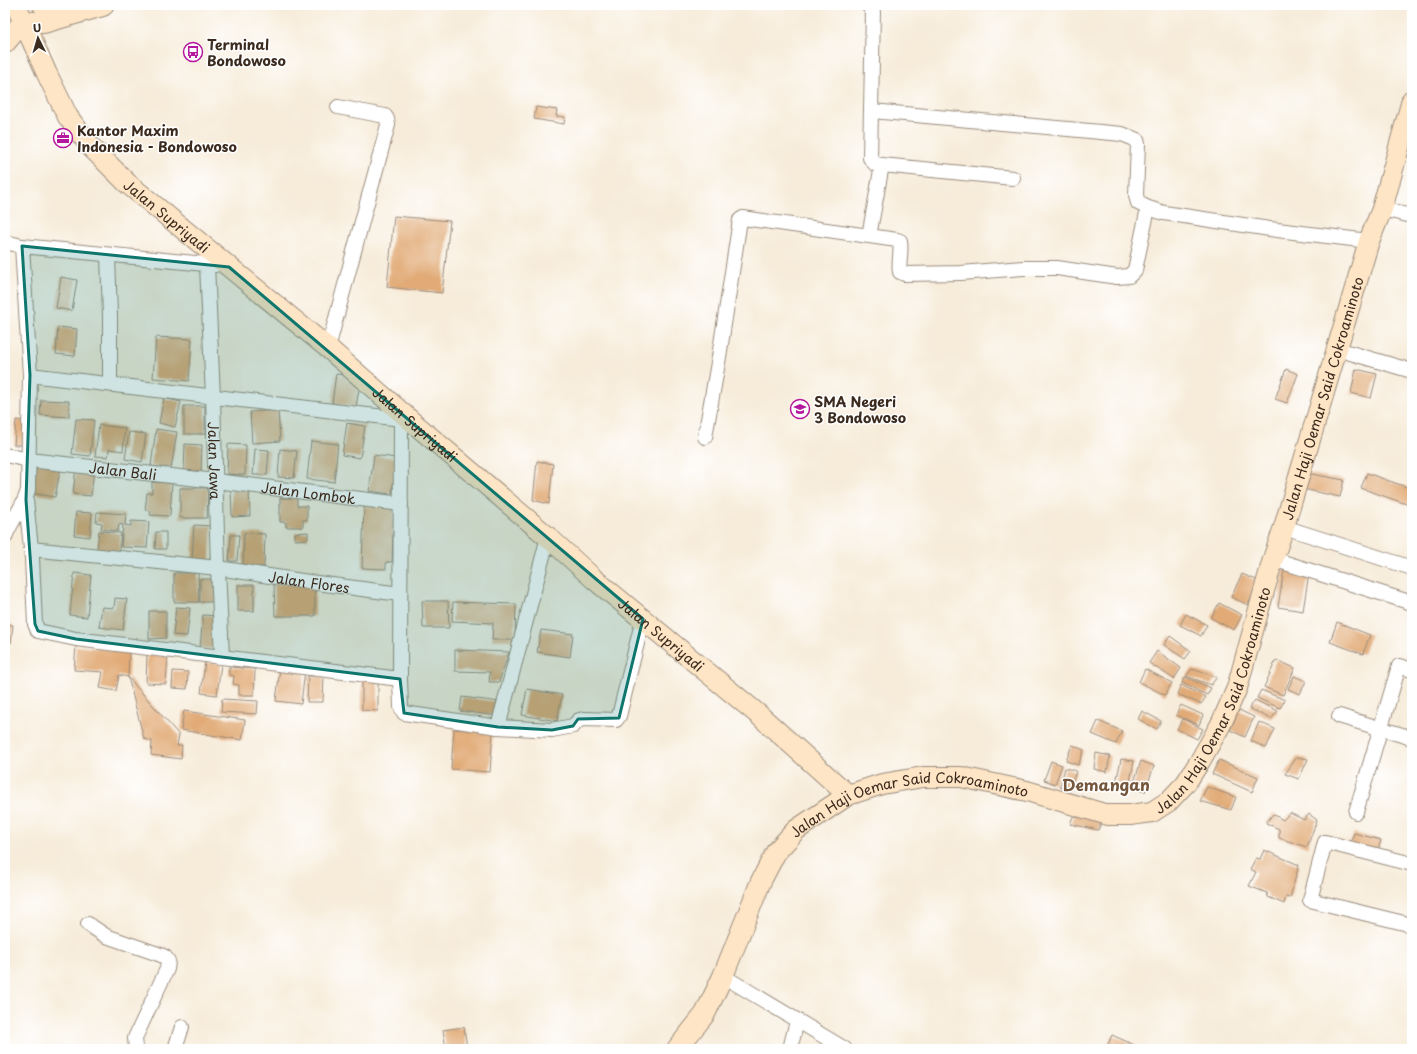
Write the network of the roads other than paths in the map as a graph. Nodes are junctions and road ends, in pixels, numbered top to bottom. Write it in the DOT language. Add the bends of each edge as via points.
graph roads {
  1 [pos="43,5"];
  2 [pos="107,5"];
  3 [pos="868,5"];
  4 [pos="20,13"];
  5 [pos="5,43"];
  6 [pos="1412,100"];
  7 [pos="338,107"];
  8 [pos="872,111"];
  9 [pos="882,166"];
  10 [pos="1012,178"];
  11 [pos="1148,208"];
  12 [pos="1382,209"];
  13 [pos="1412,216"];
  14 [pos="869,236"];
  15 [pos="1369,241"];
  16 [pos="5,242"];
  17 [pos="22,246"];
  18 [pos="108,255"];
  19 [pos="207,264"];
  20 [pos="229,267"];
  21 [pos="328,348"];
  22 [pos="1337,349"];
  23 [pos="1412,371"];
  24 [pos="30,375"];
  25 [pos="110,383"];
  26 [pos="213,397"];
  27 [pos="406,420"];
  28 [pos="705,437"];
  29 [pos="5,455"];
  30 [pos="30,460"];
  31 [pos="216,481"];
  32 [pos="26,500"];
  33 [pos="401,504"];
  34 [pos="1284,527"];
  35 [pos="6,533"];
  36 [pos="548,537"];
  37 [pos="31,549"];
  38 [pos="1273,559"];
  39 [pos="218,568"];
  40 [pos="1412,568"];
  41 [pos="400,594"];
  42 [pos="1412,603"];
  43 [pos="643,619"];
  44 [pos="222,657"];
  45 [pos="1412,670"];
  46 [pos="400,678"];
  47 [pos="1339,716"];
  48 [pos="498,727"];
  49 [pos="1380,729"];
  50 [pos="1412,738"];
  51 [pos="848,795"];
  52 [pos="1356,812"];
  53 [pos="1412,864"];
  54 [pos="88,924"];
  55 [pos="1412,926"];
  56 [pos="723,976"];
  57 [pos="797,1021"];
  58 [pos="182,1027"];
  59 [pos="136,1049"];
  60 [pos="175,1049"];
  61 [pos="677,1049"];
  62 [pos="790,1049"];
  63 [pos="844,1049"];
  1 -- 2 [label="street" via="70,9"];
  2 -- 4 [label="street" via="44,23"];
  3 -- 8 [label="street" via="873,12"];
  4 -- 5 [label="street"];
  4 -- 20 [label="street, Jalan Supriyadi" via="68,117 91,147 127,184"];
  6 -- 12 [label="street, Jalan Haji Oemar Said Cokroaminoto"];
  7 -- 21 [label="street" via="385,116 388,125"];
  8 -- 9 [label="street" via="870,158 875,164"];
  8 -- 11 [label="street" via="1131,137 1137,140 1138,144 1136,195 1138,203"];
  9 -- 10 [label="street"];
  9 -- 14 [label="street"];
  11 -- 14 [label="street" via="1135,270 1129,276 1117,277 1058,268 905,274 900,272 899,267 900,242"];
  11 -- 15 [label="street" via="1164,213 1269,229"];
  12 -- 13 [label="street"];
  12 -- 15 [label="street, Jalan Haji Oemar Said Cokroaminoto"];
  14 -- 28 [label="street" via="743,218 740,220"];
  15 -- 22 [label="street, Jalan Haji Oemar Said Cokroaminoto"];
  16 -- 17 [label="street"];
  17 -- 18 [label="street"];
  17 -- 24 [label="street"];
  18 -- 19 [label="street"];
  18 -- 25 [label="street"];
  19 -- 20 [label="street"];
  19 -- 26 [label="street, Jalan Jawa"];
  20 -- 21 [label="street, Jalan Supriyadi"];
  21 -- 27 [label="street, Jalan Supriyadi"];
  22 -- 23 [label="street"];
  22 -- 34 [label="street, Jalan Haji Oemar Said Cokroaminoto"];
  24 -- 25 [label="street"];
  24 -- 30 [label="street"];
  25 -- 26 [label="street"];
  26 -- 27 [label="street"];
  26 -- 31 [label="street, Jalan Jawa"];
  27 -- 33 [label="street"];
  27 -- 36 [label="street, Jalan Supriyadi"];
  29 -- 30 [label="street, Jalan Bali"];
  30 -- 31 [label="street, Jalan Bali"];
  30 -- 32 [label="street"];
  31 -- 33 [label="street, Jalan Lombok"];
  31 -- 39 [label="street, Jalan Jawa"];
  32 -- 35 [label="street"];
  32 -- 37 [label="street"];
  33 -- 41 [label="street"];
  34 -- 38 [label="street, Jalan Haji Oemar Said Cokroaminoto"];
  34 -- 40 [label="street"];
  36 -- 43 [label="street, Jalan Supriyadi"];
  36 -- 48 [label="street"];
  37 -- 39 [label="street, Jalan Flores"];
  37 -- 44 [label="street" via="35,624 38,631 76,639"];
  38 -- 42 [label="street"];
  38 -- 51 [label="street, Jalan Haji Oemar Said Cokroaminoto" via="1237,688 1221,724 1186,783 1169,801 1152,812 1108,815 1026,791 961,778 923,777 882,784"];
  39 -- 41 [label="street, Jalan Flores"];
  39 -- 44 [label="street, Jalan Jawa"];
  41 -- 46 [label="street"];
  43 -- 48 [label="street" via="618,719 584,718 573,726 552,730"];
  43 -- 51 [label="street, Jalan Supriyadi" via="759,715"];
  44 -- 46 [label="street"];
  45 -- 49 [label="street" via="1399,666"];
  46 -- 48 [label="street" via="401,707 404,713"];
  47 -- 49 [label="street"];
  49 -- 50 [label="street"];
  49 -- 52 [label="street"];
  51 -- 56 [label="street, Jalan Haji Oemar Said Cokroaminoto" via="796,830 776,852 761,881"];
  53 -- 55 [label="street" via="1325,842 1310,900"];
  54 -- 59 [label="street" via="106,936 162,955 168,960 167,969 135,1038"];
  56 -- 57 [label="street"];
  56 -- 61 [label="street, Jalan Haji Oemar Said Cokroaminoto" via="705,1014"];
  57 -- 62 [label="street"];
  57 -- 63 [label="street"];
  58 -- 60 [label="street"];
}
